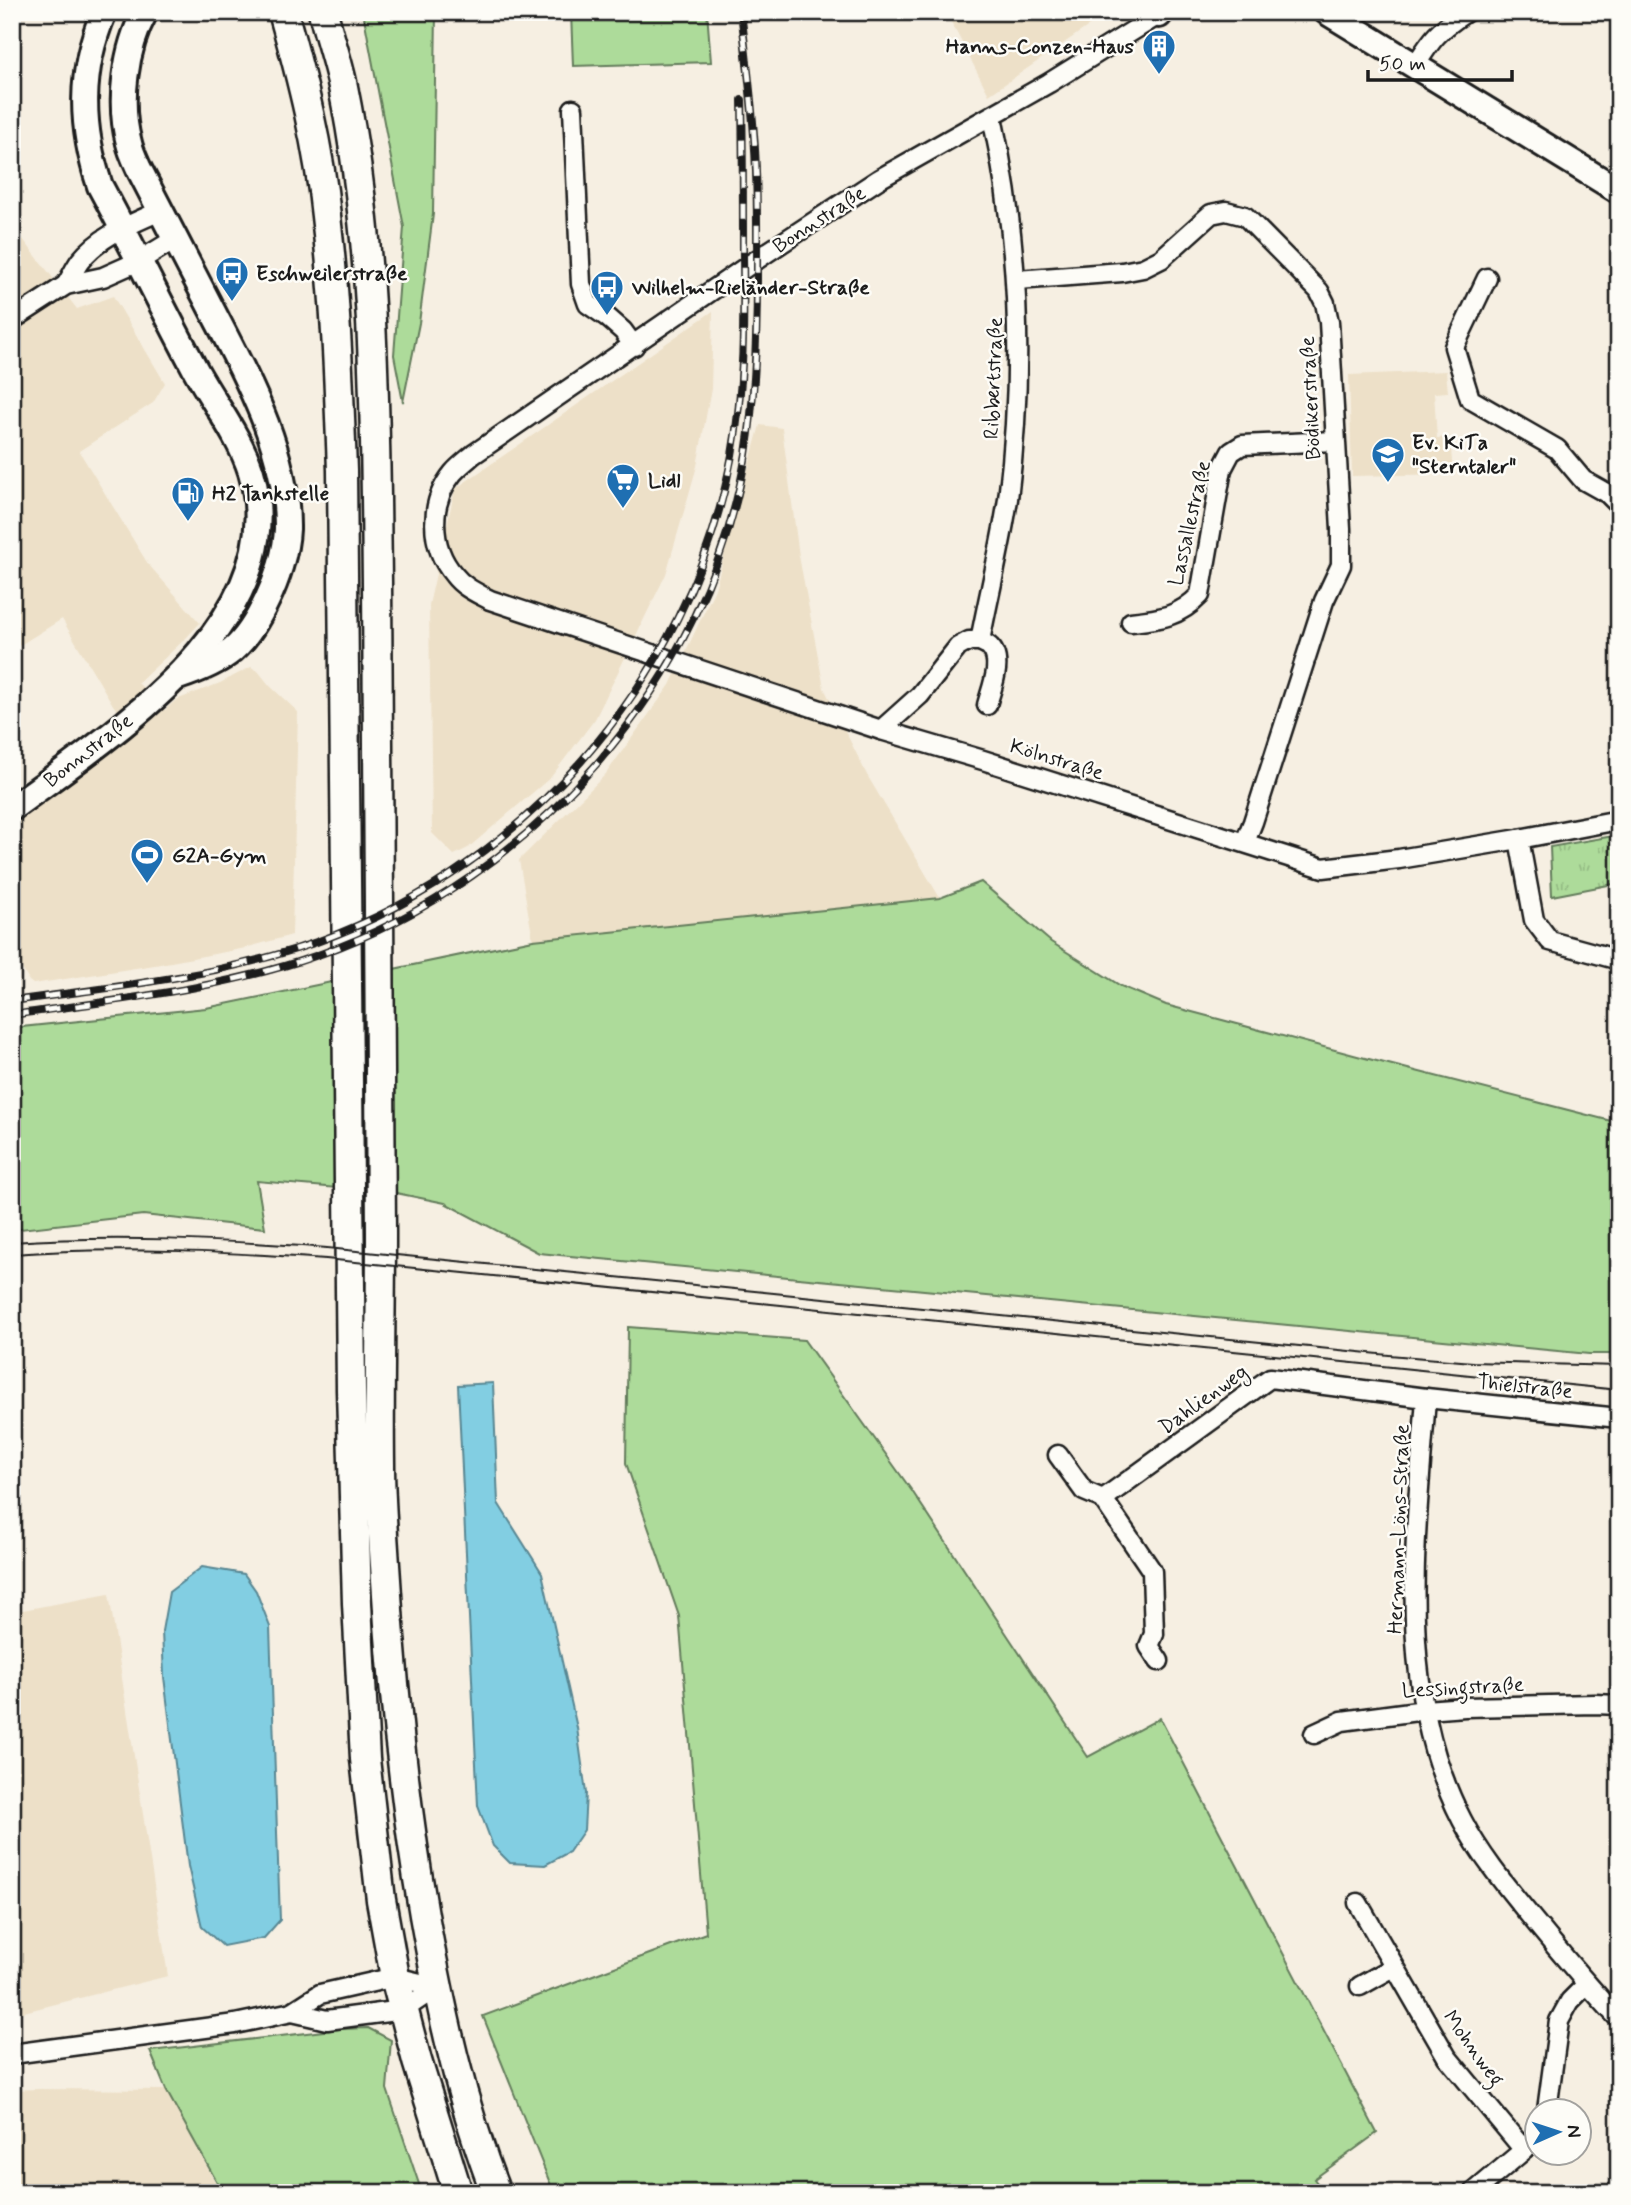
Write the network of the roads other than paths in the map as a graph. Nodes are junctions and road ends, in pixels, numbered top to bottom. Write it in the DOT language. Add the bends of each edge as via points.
graph roads {
  1 [pos="104,12"];
  2 [pos="145,12"];
  3 [pos="283,12"];
  4 [pos="323,12"];
  5 [pos="1327,12"];
  6 [pos="1466,12"];
  7 [pos="1160,13"];
  8 [pos="1415,66"];
  9 [pos="573,109"];
  10 [pos="992,117"];
  11 [pos="1619,191"];
  12 [pos="160,211"];
  13 [pos="123,227"];
  14 [pos="176,239"];
  15 [pos="139,261"];
  16 [pos="1487,278"];
  17 [pos="1017,280"];
  18 [pos="66,285"];
  19 [pos="12,320"];
  20 [pos="634,346"];
  21 [pos="1335,441"];
  22 [pos="1619,505"];
  23 [pos="438,549"];
  24 [pos="1131,622"];
  25 [pos="980,640"];
  26 [pos="168,684"];
  27 [pos="987,705"];
  28 [pos="881,730"];
  29 [pos="12,808"];
  30 [pos="1619,820"];
  31 [pos="1519,839"];
  32 [pos="1245,842"];
  33 [pos="1619,960"];
  34 [pos="1426,1398"];
  35 [pos="1619,1418"];
  36 [pos="1058,1455"];
  37 [pos="1103,1499"];
  38 [pos="1159,1661"];
  39 [pos="1619,1705"];
  40 [pos="1425,1710"];
  41 [pos="1314,1734"];
  42 [pos="1358,1903"];
  43 [pos="1394,1967"];
  44 [pos="395,1977"];
  45 [pos="1587,1984"];
  46 [pos="1360,1986"];
  47 [pos="437,1987"];
  48 [pos="402,2010"];
  49 [pos="292,2012"];
  50 [pos="1619,2019"];
  51 [pos="12,2054"];
  52 [pos="1549,2096"];
  53 [pos="1522,2148"];
  54 [pos="1522,2152"];
  55 [pos="1492,2187"];
  56 [pos="458,2193"];
  57 [pos="496,2193"];
  58 [pos="1473,2193"];
  1 -- 13 [label="main road, Bonnstraße" via="85,82 85,116 100,186"];
  2 -- 12 [label="main road" via="126,64 125,106 128,141"];
  3 -- 44 [label="main road" via="314,135 324,201 339,386 357,1603 365,1759"];
  4 -- 47 [label="main road" via="342,83 358,177 371,311 380,800 380,1469 397,1727"];
  5 -- 8 [label="main road"];
  6 -- 8 [label="street" via="1431,39"];
  7 -- 10 [label="street, Bonnstraße"];
  8 -- 11 [label="main road"];
  9 -- 20 [label="street" via="581,284 588,304"];
  10 -- 17 [label="street, Ribbertstraße"];
  10 -- 20 [label="street, Bonnstraße" via="879,180"];
  12 -- 13 [label="street"];
  12 -- 14 [label="main road"];
  13 -- 15 [label="main road, Bonnstraße"];
  13 -- 18 [label="street" via="79,262"];
  14 -- 15 [label="street"];
  14 -- 26 [label="main road" via="241,367 273,445 287,532 273,587 247,636 227,656"];
  15 -- 18 [label="street" via="103,277"];
  15 -- 26 [label="main road, Bonnstraße" via="239,444 257,501 255,552 247,576 216,632"];
  16 -- 22 [label="street" via="1454,347 1470,399 1557,449 1583,480"];
  17 -- 21 [label="street, Bödikerstraße" via="1143,268 1161,259 1211,214 1226,211 1245,216 1319,291 1325,303"];
  17 -- 25 [label="street, Ribbertstraße" via="1017,408 1007,502"];
  18 -- 19 [label="street"];
  20 -- 23 [label="street, Bonnstraße" via="453,472 436,508"];
  21 -- 24 [label="street, Lassallestraße" via="1242,445 1231,452 1222,469 1200,595 1188,607 1161,619"];
  21 -- 32 [label="street, Bödikerstraße" via="1341,565 1324,601"];
  23 -- 28 [label="street, Kölnstraße" via="455,577 490,600"];
  25 -- 27 [label="street" via="996,658"];
  25 -- 28 [label="street" via="958,647 920,695"];
  26 -- 29 [label="main road, Bonnstraße"];
  28 -- 32 [label="street, Kölnstraße"];
  30 -- 31 [label="street, Kölnstraße"];
  31 -- 32 [label="street, Kölnstraße" via="1323,868"];
  31 -- 33 [label="street" via="1539,929 1550,941"];
  34 -- 35 [label="street, Thielstraße"];
  34 -- 37 [label="street, Dahlienweg" via="1270,1378"];
  34 -- 40 [label="street, Hermann-Löns-Straße" via="1413,1596"];
  36 -- 37 [label="street" via="1084,1491"];
  37 -- 38 [label="street" via="1152,1571 1154,1634 1149,1646"];
  39 -- 40 [label="street, Lessingstraße"];
  40 -- 41 [label="street, Lessingstraße" via="1342,1721"];
  40 -- 45 [label="street, Hermann-Löns-Straße" via="1436,1758 1462,1820 1503,1882"];
  42 -- 43 [label="street, Mohnweg"];
  43 -- 46 [label="street"];
  43 -- 53 [label="street, Mohnweg" via="1447,2057"];
  44 -- 47 [label="street"];
  44 -- 48 [label="main road"];
  44 -- 49 [label="street" via="320,1994"];
  45 -- 50 [label="street, Hermann-Löns-Straße"];
  45 -- 52 [label="street" via="1559,2021"];
  47 -- 48 [label="street"];
  47 -- 57 [label="main road" via="478,2146"];
  48 -- 49 [label="street" via="327,2020"];
  48 -- 56 [label="main road"];
  49 -- 51 [label="street"];
  54 -- 55 [label="street"];
  55 -- 58 [label="street"];
}
